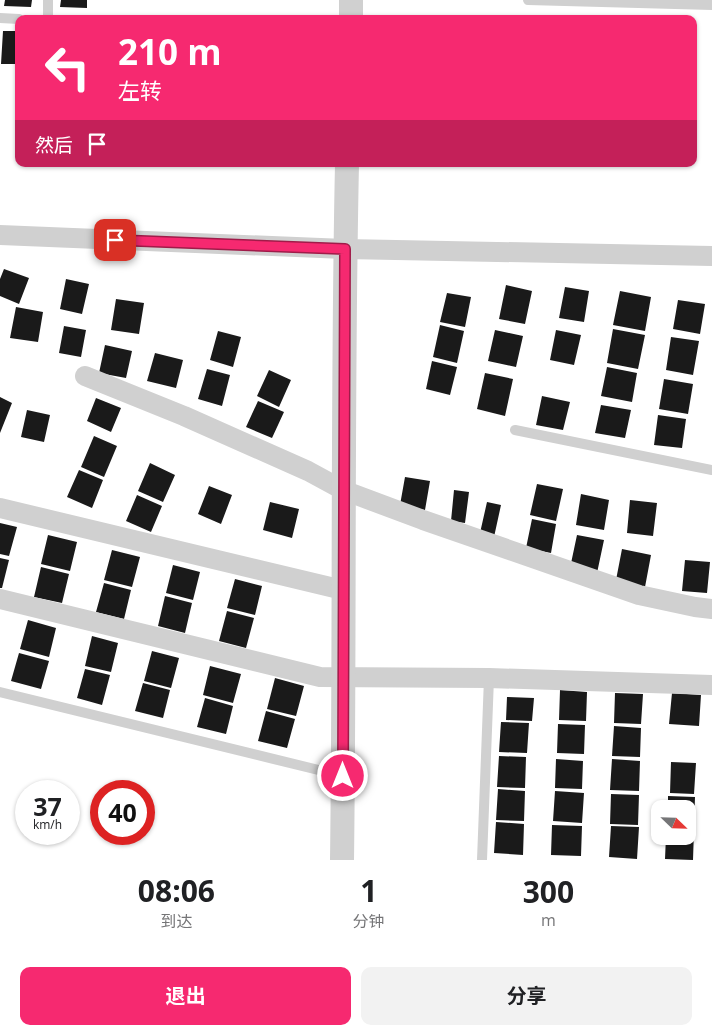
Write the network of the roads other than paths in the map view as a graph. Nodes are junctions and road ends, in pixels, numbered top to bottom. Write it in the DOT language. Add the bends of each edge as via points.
graph roads {
  1 [pos="48,0"];
  2 [pos="351,0"];
  3 [pos="528,0"];
  4 [pos="712,5"];
  5 [pos="48,15"];
  6 [pos="351,15"];
  7 [pos="0,18"];
  8 [pos="15,19"];
  9 [pos="347,167"];
  10 [pos="0,235"];
  11 [pos="345,249"];
  12 [pos="712,256"];
  13 [pos="85,376"];
  14 [pos="515,430"];
  15 [pos="712,470"];
  16 [pos="343,490"];
  17 [pos="0,508"];
  18 [pos="343,590"];
  19 [pos="0,599"];
  20 [pos="712,609"];
  21 [pos="344,678"];
  22 [pos="489,678"];
  23 [pos="712,685"];
  24 [pos="0,692"];
  25 [pos="343,776"];
  26 [pos="342,860"];
  27 [pos="482,860"];
  1 -- 5 [label="lane"];
  2 -- 6 [label="street"];
  3 -- 4 [label="lane"];
  7 -- 8 [label="lane"];
  9 -- 11 [label="street"];
  10 -- 11 [label="street"];
  11 -- 12 [label="street"];
  11 -- 16 [label="street"];
  13 -- 16 [label="street" via="184,416"];
  14 -- 15 [label="lane"];
  16 -- 18 [label="street"];
  16 -- 20 [label="street" via="639,595"];
  17 -- 18 [label="street"];
  18 -- 21 [label="street"];
  19 -- 21 [label="street" via="320,677"];
  21 -- 22 [label="street"];
  21 -- 25 [label="street"];
  22 -- 23 [label="street"];
  22 -- 27 [label="lane"];
  24 -- 25 [label="lane"];
  25 -- 26 [label="street"];
}
